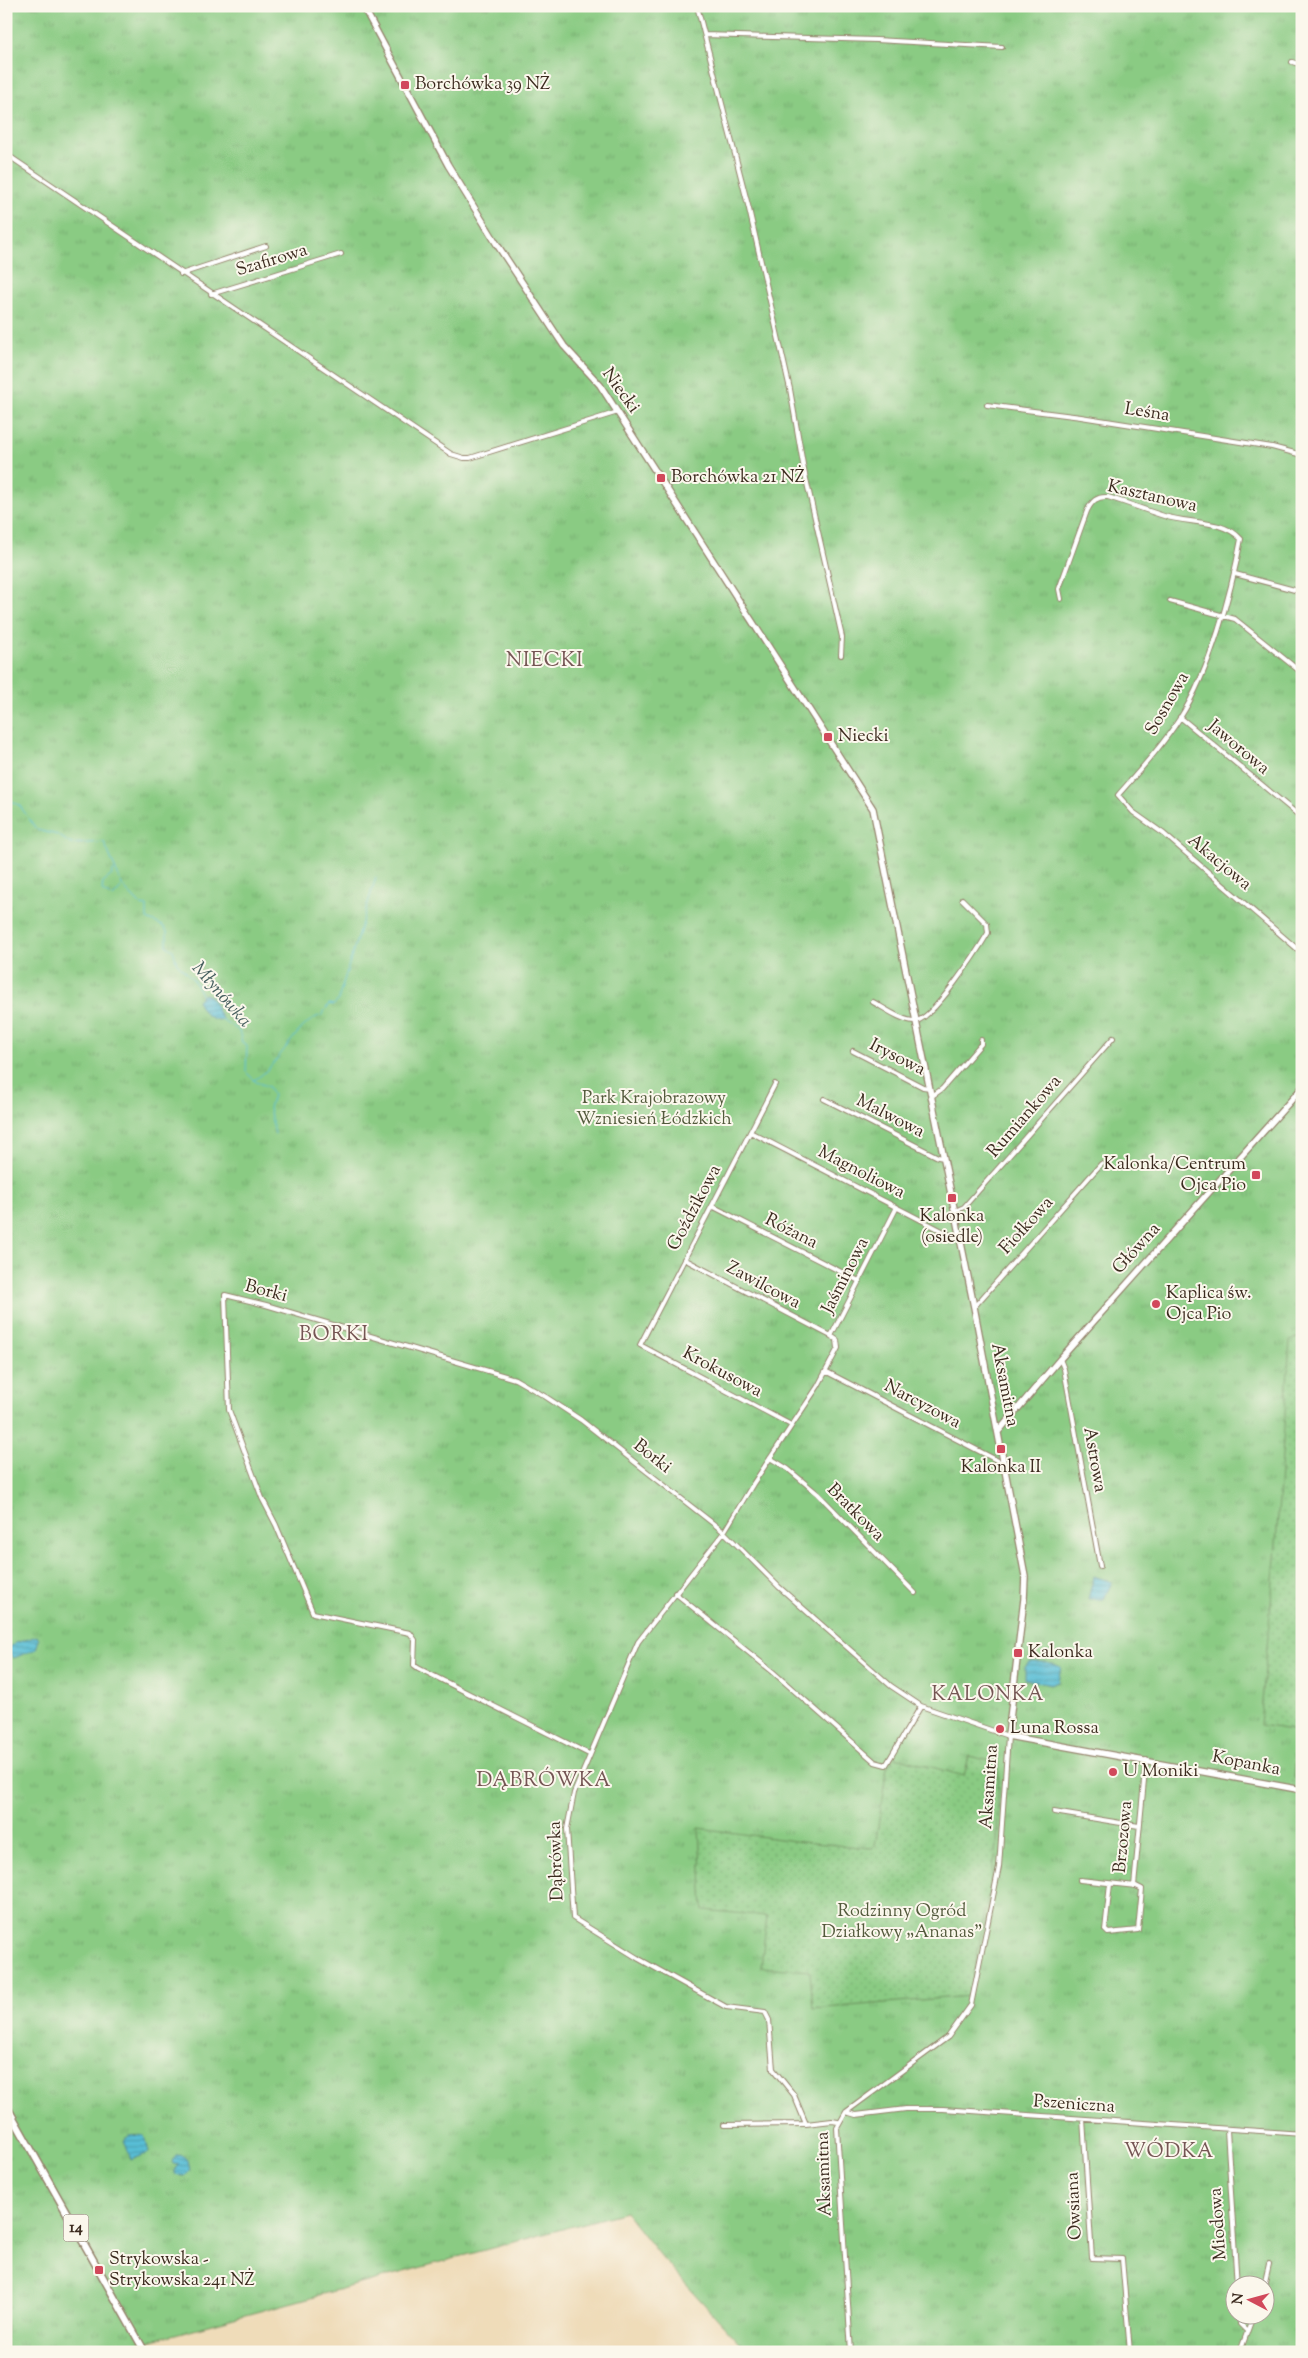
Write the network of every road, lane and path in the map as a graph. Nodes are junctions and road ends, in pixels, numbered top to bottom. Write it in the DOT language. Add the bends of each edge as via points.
graph roads {
  1 [pos="363,6"];
  2 [pos="697,6"];
  3 [pos="705,35"];
  4 [pos="1002,47"];
  5 [pos="1292,62"];
  6 [pos="1302,65"];
  7 [pos="6,154"];
  8 [pos="266,246"];
  9 [pos="340,254"];
  10 [pos="181,274"];
  11 [pos="211,294"];
  12 [pos="987,405"];
  13 [pos="618,412"];
  14 [pos="1302,455"];
  15 [pos="1235,574"];
  16 [pos="1302,592"];
  17 [pos="1061,598"];
  18 [pos="1170,601"];
  19 [pos="1222,614"];
  20 [pos="841,655"];
  21 [pos="1302,673"];
  22 [pos="1180,717"];
  23 [pos="1118,795"];
  24 [pos="1302,818"];
  25 [pos="962,899"];
  26 [pos="1302,953"];
  27 [pos="873,1002"];
  28 [pos="916,1021"];
  29 [pos="1113,1038"];
  30 [pos="981,1040"];
  31 [pos="853,1051"];
  32 [pos="775,1084"];
  33 [pos="930,1088"];
  34 [pos="1302,1088"];
  35 [pos="932,1096"];
  36 [pos="824,1099"];
  37 [pos="750,1132"];
  38 [pos="944,1158"];
  39 [pos="1101,1164"];
  40 [pos="712,1206"];
  41 [pos="897,1208"];
  42 [pos="955,1211"];
  43 [pos="960,1238"];
  44 [pos="684,1259"];
  45 [pos="859,1281"];
  46 [pos="974,1307"];
  47 [pos="831,1336"];
  48 [pos="640,1345"];
  49 [pos="1060,1359"];
  50 [pos="827,1372"];
  51 [pos="791,1425"];
  52 [pos="998,1432"];
  53 [pos="770,1458"];
  54 [pos="1004,1464"];
  55 [pos="724,1532"];
  56 [pos="1100,1566"];
  57 [pos="915,1592"];
  58 [pos="675,1593"];
  59 [pos="921,1706"];
  60 [pos="1008,1736"];
  61 [pos="589,1754"];
  62 [pos="1146,1760"];
  63 [pos="1302,1790"];
  64 [pos="1054,1812"];
  65 [pos="1139,1826"];
  66 [pos="1080,1880"];
  67 [pos="1110,1884"];
  68 [pos="1134,1886"];
  69 [pos="6,2105"];
  70 [pos="846,2112"];
  71 [pos="1083,2119"];
  72 [pos="838,2122"];
  73 [pos="724,2124"];
  74 [pos="806,2124"];
  75 [pos="1228,2130"];
  76 [pos="1302,2134"];
  77 [pos="1269,2264"];
  78 [pos="1236,2276"];
  79 [pos="1266,2276"];
  80 [pos="1242,2326"];
  81 [pos="1248,2326"];
  82 [pos="1246,2331"];
  83 [pos="145,2352"];
  84 [pos="851,2352"];
  85 [pos="1130,2352"];
  86 [pos="1240,2352"];
  1 -- 13 [label="street, Niecki" via="448,165 498,246 564,346 600,385"];
  2 -- 3 [label="street"];
  3 -- 4 [label="street"];
  3 -- 20 [label="street" via="790,389 804,470 842,637"];
  5 -- 6 [label="street"];
  7 -- 10 [label="street"];
  8 -- 10 [label="street"];
  9 -- 11 [label="street, Szafirowa"];
  10 -- 11 [label="street"];
  11 -- 13 [label="street" via="451,454 464,458"];
  12 -- 14 [label="street, Leśna" via="1245,443"];
  13 -- 28 [label="street, Niecki" via="871,803"];
  15 -- 16 [label="street"];
  15 -- 17 [label="street, Kasztanowa" via="1241,539 1234,531 1172,518 1099,497 1087,511 1059,589"];
  15 -- 19 [label="street, Kasztanowa"];
  18 -- 19 [label="street"];
  19 -- 21 [label="street" via="1235,619"];
  19 -- 22 [label="street, Sosnowa" via="1210,655"];
  22 -- 23 [label="street, Sosnowa" via="1156,752"];
  22 -- 24 [label="street, Jaworowa"];
  23 -- 26 [label="street, Akacjowa" via="1133,812 1164,834"];
  25 -- 28 [label="street" via="987,924 988,933 951,988 926,1017"];
  27 -- 28 [label="street"];
  28 -- 33 [label="street, Aksamitna"];
  29 -- 42 [label="street, Rumiankowa" via="964,1207"];
  30 -- 35 [label="street" via="942,1089"];
  31 -- 33 [label="street, Irysowa"];
  32 -- 37 [label="street, Goździkowa"];
  33 -- 35 [label="street, Aksamitna"];
  34 -- 49 [label="street, Główna"];
  35 -- 38 [label="street, Aksamitna"];
  36 -- 38 [label="street, Malwowa"];
  37 -- 40 [label="street, Goździkowa"];
  37 -- 41 [label="street, Magnoliowa"];
  38 -- 42 [label="street, Aksamitna"];
  39 -- 46 [label="street, Fiołkowa"];
  40 -- 44 [label="street, Goździkowa"];
  40 -- 45 [label="street, Różana"];
  41 -- 43 [label="street, Magnoliowa"];
  41 -- 45 [label="street, Jaśminowa"];
  42 -- 43 [label="street, Aksamitna"];
  43 -- 46 [label="street, Aksamitna"];
  44 -- 47 [label="street, Zawilcowa"];
  44 -- 48 [label="street, Goździkowa"];
  45 -- 47 [label="street, Jaśminowa"];
  46 -- 52 [label="street, Aksamitna"];
  47 -- 50 [label="street, Jaśminowa" via="838,1348"];
  48 -- 51 [label="street, Krokusowa"];
  49 -- 52 [label="street, Główna"];
  49 -- 56 [label="street, Astrowa"];
  50 -- 51 [label="street, Jaśminowa"];
  50 -- 54 [label="street, Narcyzowa"];
  51 -- 53 [label="street, Jaśminowa"];
  52 -- 54 [label="street, Aksamitna"];
  53 -- 55 [label="street, Dąbrówka"];
  53 -- 57 [label="street, Bratkowa" via="818,1494"];
  54 -- 60 [label="street, Aksamitna" via="1026,1584"];
  55 -- 58 [label="street, Dąbrówka"];
  55 -- 59 [label="street, Borki" via="857,1657"];
  55 -- 61 [label="street, Borki" via="581,1420 515,1379 225,1295 229,1410 262,1498 313,1613 410,1633 415,1640 414,1665 418,1668"];
  58 -- 59 [label="street" via="773,1672 875,1762 886,1765"];
  58 -- 61 [label="street, Dąbrówka" via="638,1642"];
  59 -- 60 [label="street, Borki"];
  60 -- 62 [label="street, Kopanka"];
  60 -- 70 [label="street, Aksamitna" via="999,1867 971,2005 948,2037"];
  61 -- 74 [label="street, Dąbrówka" via="568,1817 573,1918 726,2007 766,2013 773,2069 794,2095"];
  62 -- 63 [label="street, Kopanka"];
  62 -- 65 [label="street, Brzozowa"];
  64 -- 65 [label="street"];
  65 -- 68 [label="street, Brzozowa"];
  66 -- 67 [label="street, Brzozowa"];
  67 -- 68 [label="street, Brzozowa"];
  67 -- 68 [label="street, Brzozowa" via="1105,1925 1108,1933 1138,1930 1142,1889"];
  69 -- 83 [label="main road, 14"];
  70 -- 71 [label="street, Pszeniczna" via="856,2115 943,2109"];
  70 -- 72 [label="street, Aksamitna"];
  71 -- 75 [label="street, Pszeniczna"];
  71 -- 85 [label="street, Owsiana" via="1092,2258 1122,2259"];
  72 -- 74 [label="street"];
  72 -- 84 [label="street, Aksamitna"];
  73 -- 74 [label="street"];
  75 -- 76 [label="street, Pszeniczna"];
  75 -- 78 [label="street, Miodowa"];
  77 -- 79 [label="street"];
  80 -- 82 [label="street"];
  81 -- 82 [label="street"];
  82 -- 86 [label="street"];
}
